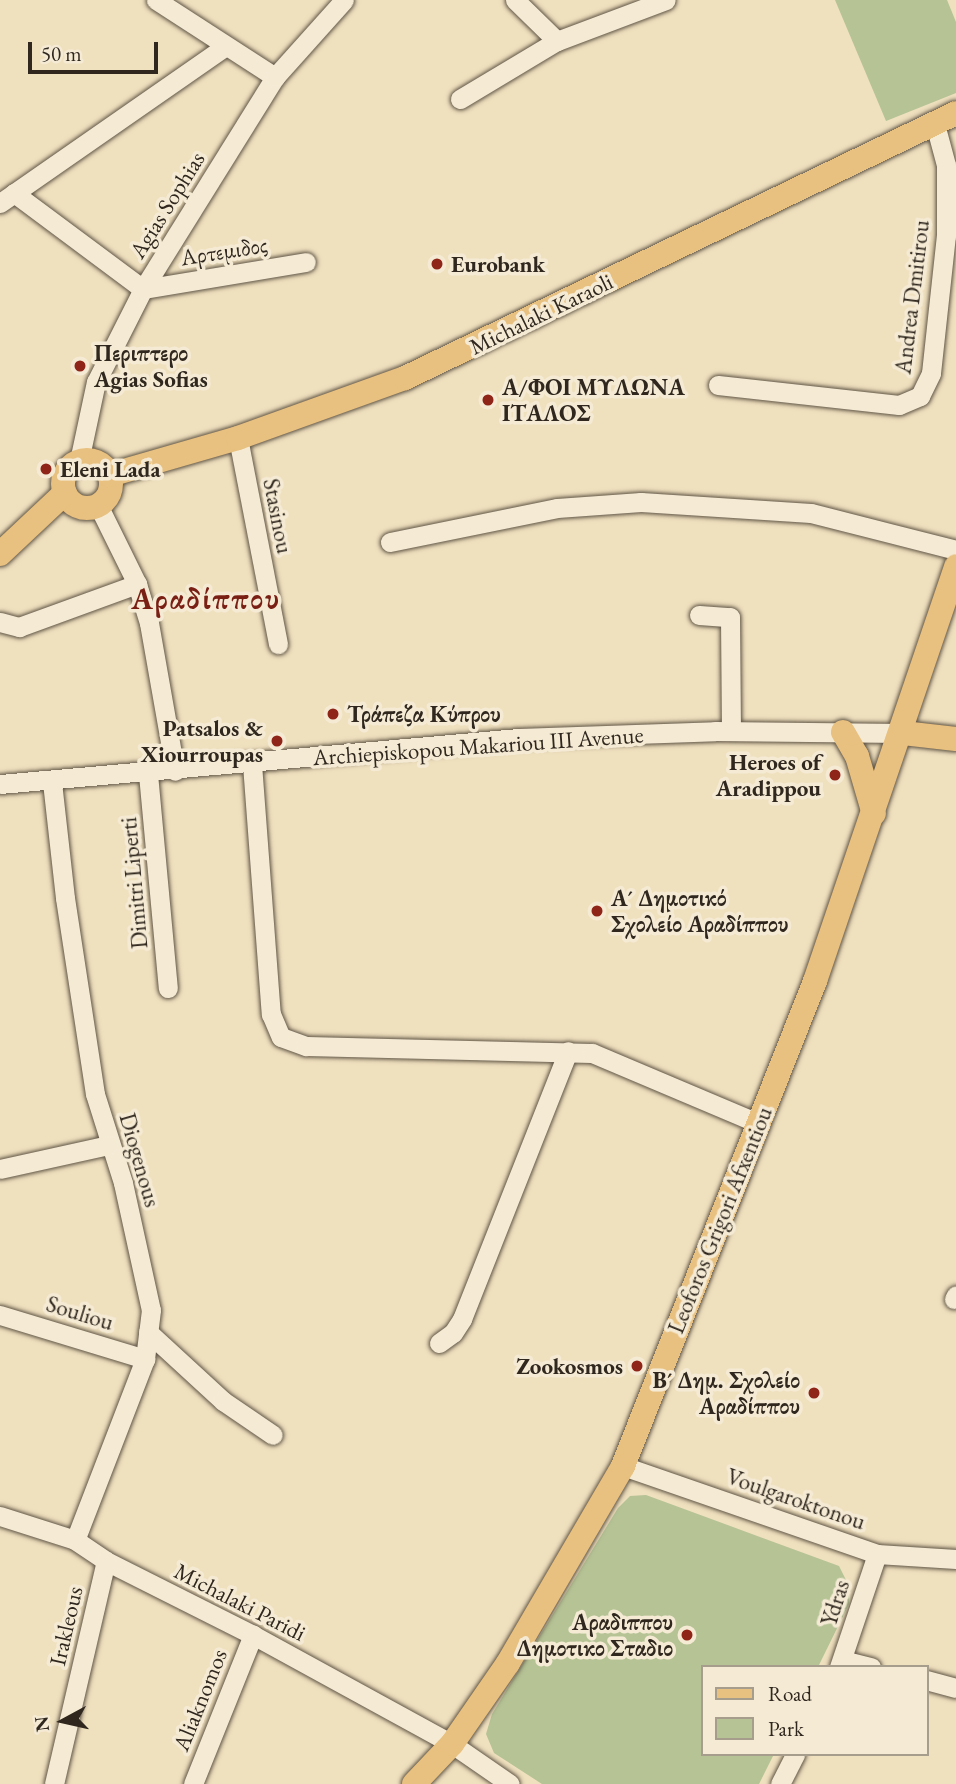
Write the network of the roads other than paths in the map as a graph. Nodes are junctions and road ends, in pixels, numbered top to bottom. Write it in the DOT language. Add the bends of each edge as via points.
graph roads {
  1 [pos="156,0"];
  2 [pos="344,0"];
  3 [pos="515,0"];
  4 [pos="666,0"];
  5 [pos="557,41"];
  6 [pos="226,46"];
  7 [pos="275,77"];
  8 [pos="460,99"];
  9 [pos="945,118"];
  10 [pos="7,198"];
  11 [pos="306,262"];
  12 [pos="143,289"];
  13 [pos="718,385"];
  14 [pos="238,438"];
  15 [pos="79,461"];
  16 [pos="110,475"];
  17 [pos="65,493"];
  18 [pos="98,505"];
  19 [pos="390,542"];
  20 [pos="956,550"];
  21 [pos="0,554"];
  22 [pos="954,576"];
  23 [pos="137,584"];
  24 [pos="699,615"];
  25 [pos="0,622"];
  26 [pos="278,644"];
  27 [pos="731,731"];
  28 [pos="843,732"];
  29 [pos="903,733"];
  30 [pos="956,739"];
  31 [pos="252,764"];
  32 [pos="175,771"];
  33 [pos="148,774"];
  34 [pos="52,782"];
  35 [pos="0,784"];
  36 [pos="874,814"];
  37 [pos="168,988"];
  38 [pos="568,1051"];
  39 [pos="758,1123"];
  40 [pos="108,1145"];
  41 [pos="0,1169"];
  42 [pos="0,1315"];
  43 [pos="148,1332"];
  44 [pos="439,1343"];
  45 [pos="145,1359"];
  46 [pos="273,1435"];
  47 [pos="623,1466"];
  48 [pos="0,1516"];
  49 [pos="75,1540"];
  50 [pos="877,1553"];
  51 [pos="956,1559"];
  52 [pos="106,1561"];
  53 [pos="253,1634"];
  54 [pos="840,1663"];
  55 [pos="928,1681"];
  56 [pos="956,1688"];
  57 [pos="452,1744"];
  58 [pos="794,1756"];
  59 [pos="54,1784"];
  60 [pos="193,1784"];
  61 [pos="414,1784"];
  62 [pos="510,1784"];
  63 [pos="780,1784"];
  1 -- 6 [label="street"];
  2 -- 7 [label="street, Agias Sophias"];
  3 -- 5 [label="street"];
  4 -- 5 [label="street"];
  5 -- 8 [label="street"];
  6 -- 7 [label="street"];
  6 -- 10 [label="street"];
  7 -- 12 [label="street, Agias Sophias"];
  9 -- 13 [label="street, Andrea Dmitirou" via="946,236 931,373 920,396 899,405"];
  9 -- 14 [label="main road, Michalaki Karaoli" via="405,377"];
  10 -- 12 [label="street"];
  11 -- 12 [label="street, Αρτεμιδος"];
  12 -- 15 [label="street, Agias Sophias" via="96,382"];
  14 -- 16 [label="main road, Michalaki Karaoli"];
  14 -- 26 [label="street, Stasinou"];
  15 -- 16 [label="main road" via="101,464"];
  15 -- 17 [label="main road" via="64,478"];
  16 -- 18 [label="main road" via="108,496"];
  17 -- 18 [label="main road" via="83,507"];
  17 -- 21 [label="main road"];
  18 -- 23 [label="street"];
  19 -- 20 [label="street" via="558,508 641,502 811,513"];
  22 -- 29 [label="main road, Leoforos Grigori Afxentiou"];
  23 -- 25 [label="street" via="19,627"];
  23 -- 32 [label="street" via="157,654"];
  24 -- 27 [label="street" via="730,617"];
  27 -- 28 [label="street, Archiepiskopou Makariou III Avenue"];
  27 -- 31 [label="street, Archiepiskopou Makariou III Avenue" via="519,738"];
  28 -- 29 [label="street, Archiepiskopou Makariou III Avenue"];
  28 -- 36 [label="main road" via="857,756"];
  29 -- 30 [label="main road, Archiepiskopou Makariou III Avenue"];
  29 -- 36 [label="main road, Leoforos Grigori Afxentiou"];
  31 -- 32 [label="street, Archiepiskopou Makariou III Avenue"];
  31 -- 38 [label="street" via="271,1014 281,1037 306,1046"];
  32 -- 33 [label="street, Archiepiskopou Makariou III Avenue"];
  33 -- 34 [label="street, Archiepiskopou Makariou III Avenue"];
  33 -- 37 [label="street, Dimitri Liperti"];
  34 -- 35 [label="street, Archiepiskopou Makariou III Avenue"];
  34 -- 40 [label="street, Diogenous" via="95,1094"];
  36 -- 39 [label="main road, Leoforos Grigori Afxentiou"];
  38 -- 39 [label="street" via="592,1053 641,1071"];
  38 -- 44 [label="street" via="462,1319"];
  39 -- 47 [label="main road, Leoforos Grigori Afxentiou"];
  40 -- 41 [label="street"];
  40 -- 43 [label="street, Diogenous" via="134,1228 151,1310"];
  42 -- 45 [label="street, Souliou"];
  43 -- 45 [label="street, Diogenous"];
  43 -- 46 [label="street" via="223,1401"];
  45 -- 49 [label="street, Diogenous"];
  47 -- 50 [label="street, Voulgaroktonou"];
  47 -- 57 [label="main road, Leoforos Grigori Afxentiou" via="508,1663"];
  48 -- 49 [label="street, Michalaki Paridi"];
  49 -- 52 [label="street, Michalaki Paridi"];
  50 -- 51 [label="street, Voulgaroktonou"];
  50 -- 54 [label="street, Ydras"];
  52 -- 53 [label="street, Michalaki Paridi"];
  52 -- 59 [label="street, Irakleous"];
  53 -- 57 [label="street, Michalaki Paridi"];
  53 -- 60 [label="street, Aliaknomos"];
  55 -- 56 [label="street"];
  57 -- 61 [label="main road, Leoforos Grigori Afxentiou"];
  57 -- 62 [label="street, Michalaki Paridi"];
  58 -- 63 [label="street"];
}
